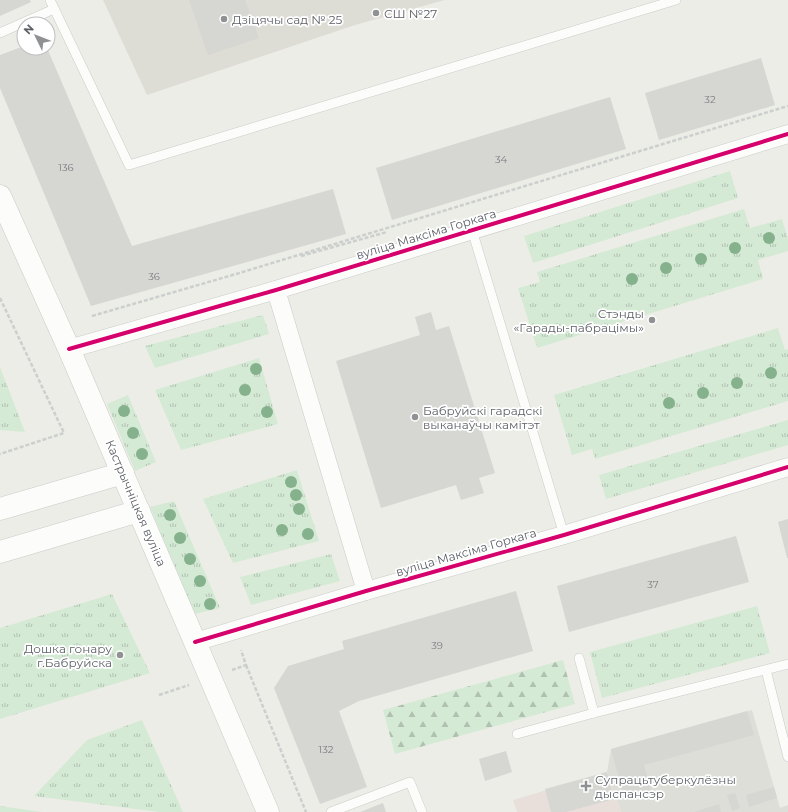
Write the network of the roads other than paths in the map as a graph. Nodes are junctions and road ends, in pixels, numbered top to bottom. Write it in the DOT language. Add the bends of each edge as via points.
graph roads {
  1 [pos="50,0"];
  2 [pos="676,0"];
  3 [pos="54,9"];
  4 [pos="0,33"];
  5 [pos="788,134"];
  6 [pos="0,196"];
  7 [pos="472,230"];
  8 [pos="276,290"];
  9 [pos="69,349"];
  10 [pos="788,467"];
  11 [pos="122,473"];
  12 [pos="0,509"];
  13 [pos="139,511"];
  14 [pos="564,535"];
  15 [pos="0,552"];
  16 [pos="366,591"];
  17 [pos="195,642"];
  18 [pos="579,658"];
  19 [pos="788,664"];
  20 [pos="766,670"];
  21 [pos="594,713"];
  22 [pos="516,734"];
  23 [pos="788,757"];
  24 [pos="268,812"];
  25 [pos="332,812"];
  26 [pos="422,812"];
  1 -- 3 [label="lane"];
  2 -- 3 [label="lane" via="129,165"];
  3 -- 4 [label="lane"];
  5 -- 7 [label="street, вуліца Максіма Горкага"];
  6 -- 9 [label="main road, Кастрычніцкая вуліца"];
  7 -- 8 [label="street, вуліца Максіма Горкага"];
  7 -- 14 [label="lane"];
  8 -- 9 [label="street, вуліца Максіма Горкага"];
  8 -- 16 [label="street"];
  9 -- 11 [label="main road, Кастрычніцкая вуліца"];
  10 -- 14 [label="street, вуліца Максіма Горкага"];
  11 -- 12 [label="main road"];
  11 -- 13 [label="main road, Кастрычніцкая вуліца"];
  13 -- 15 [label="main road"];
  13 -- 17 [label="main road, Кастрычніцкая вуліца"];
  14 -- 16 [label="street, вуліца Максіма Горкага"];
  16 -- 17 [label="street, вуліца Максіма Горкага"];
  17 -- 24 [label="main road, Кастрычніцкая вуліца"];
  18 -- 21 [label="lane"];
  19 -- 20 [label="lane"];
  20 -- 21 [label="lane"];
  20 -- 23 [label="lane"];
  21 -- 22 [label="lane"];
  25 -- 26 [label="lane" via="410,782"];
}
